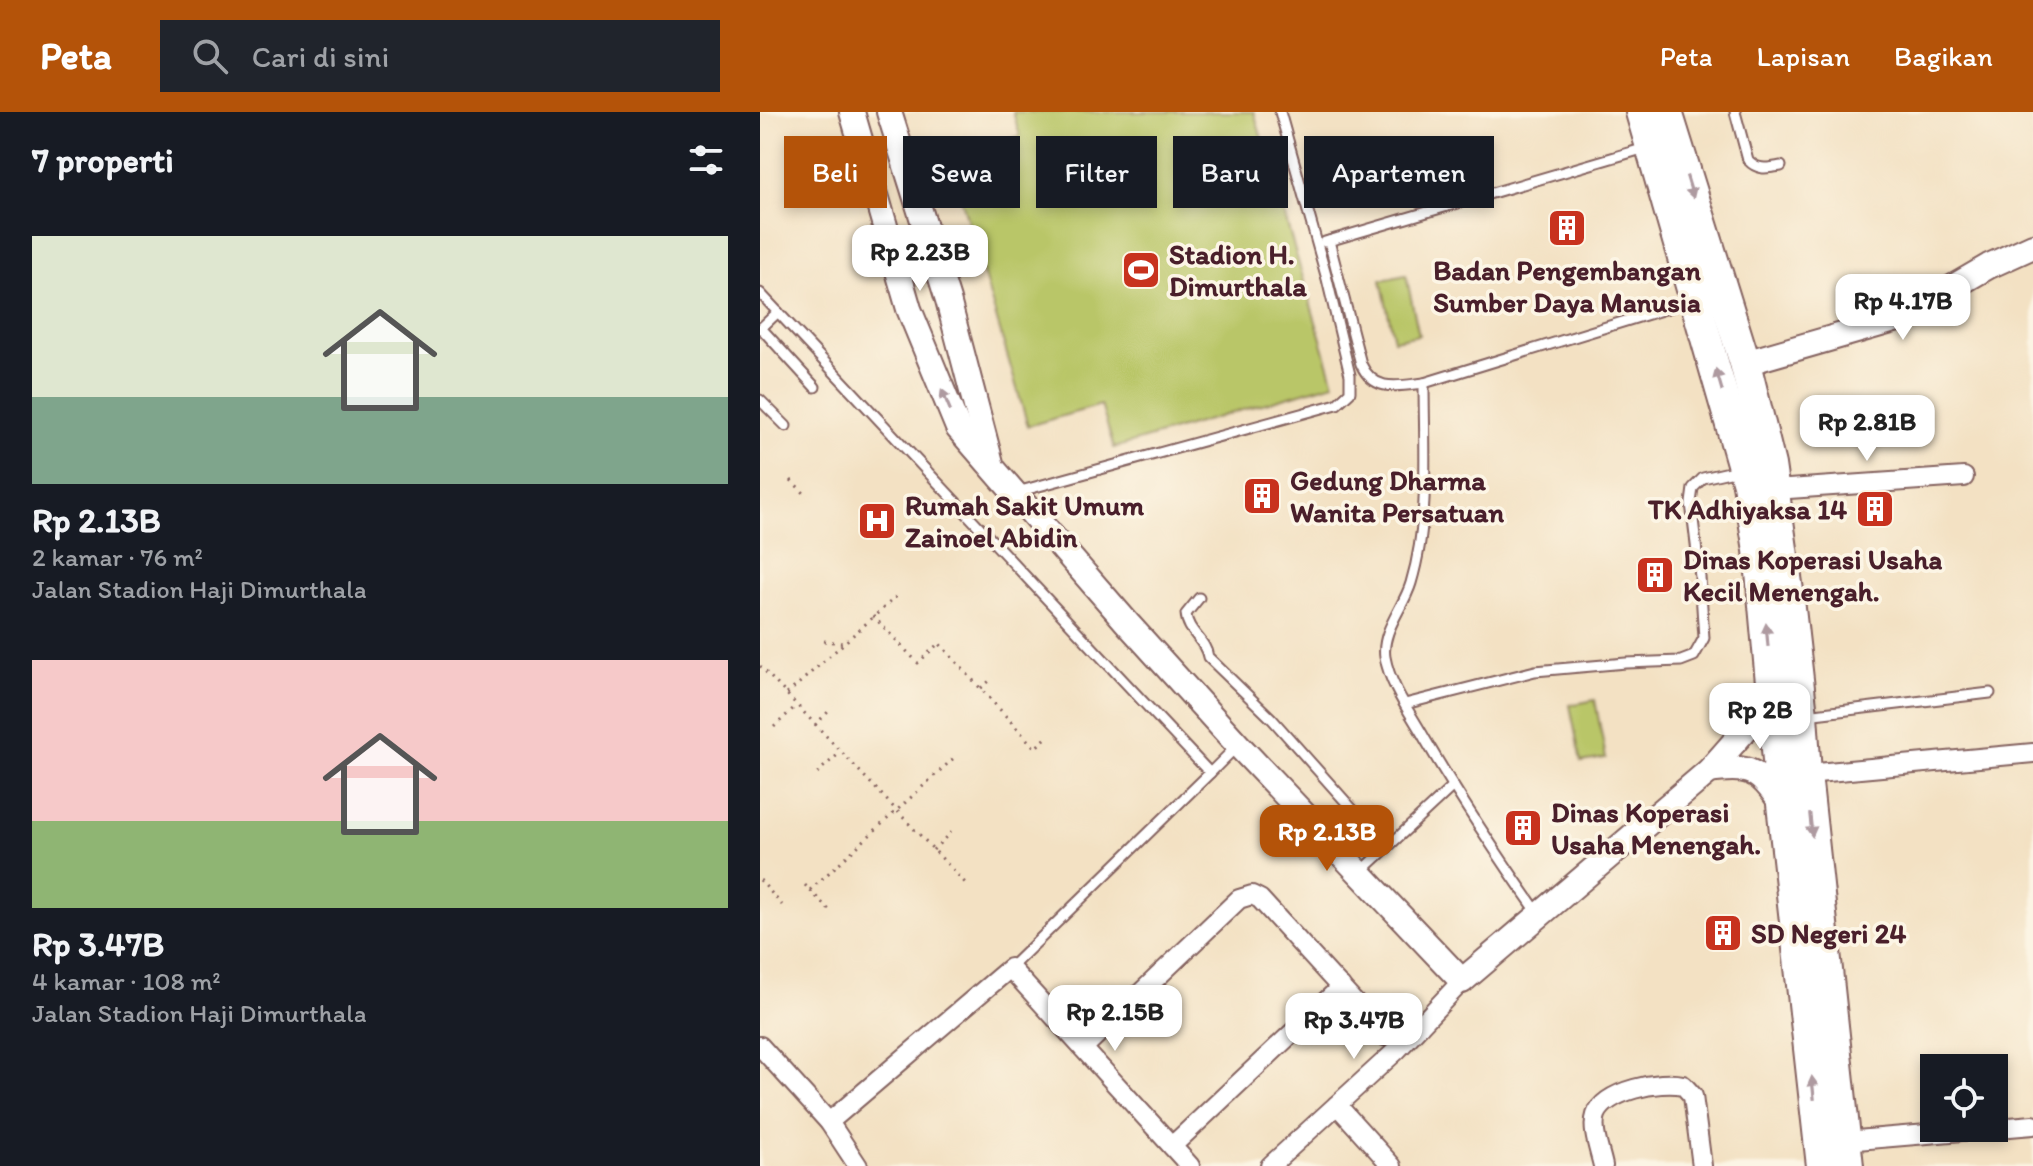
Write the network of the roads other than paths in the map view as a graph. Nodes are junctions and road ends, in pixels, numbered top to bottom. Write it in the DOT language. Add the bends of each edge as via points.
graph roads {
  1 [pos="852,112"];
  2 [pos="889,112"];
  3 [pos="1280,112"];
  4 [pos="1641,112"];
  5 [pos="1667,112"];
  6 [pos="1735,112"];
  7 [pos="859,136"];
  8 [pos="1652,146"];
  9 [pos="903,160"];
  10 [pos="1781,166"];
  11 [pos="880,208"];
  12 [pos="918,208"];
  13 [pos="1329,241"];
  14 [pos="1317,244"];
  15 [pos="2033,246"];
  16 [pos="760,293"];
  17 [pos="1696,299"];
  18 [pos="948,300"];
  19 [pos="909,309"];
  20 [pos="778,312"];
  21 [pos="761,329"];
  22 [pos="1745,363"];
  23 [pos="1424,383"];
  24 [pos="815,387"];
  25 [pos="760,400"];
  26 [pos="786,426"];
  27 [pos="991,463"];
  28 [pos="1744,468"];
  29 [pos="1964,477"];
  30 [pos="1774,490"];
  31 [pos="1014,492"];
  32 [pos="1199,598"];
  33 [pos="1990,693"];
  34 [pos="1773,698"];
  35 [pos="1405,704"];
  36 [pos="1802,715"];
  37 [pos="1238,745"];
  38 [pos="2033,753"];
  39 [pos="1709,771"];
  40 [pos="1210,773"];
  41 [pos="1806,774"];
  42 [pos="1453,786"];
  43 [pos="1782,804"];
  44 [pos="1387,848"];
  45 [pos="1359,873"];
  46 [pos="1540,916"];
  47 [pos="1010,968"];
  48 [pos="1462,981"];
  49 [pos="1341,987"];
  50 [pos="1385,1036"];
  51 [pos="760,1046"];
  52 [pos="1083,1048"];
  53 [pos="1337,1105"];
  54 [pos="829,1122"];
  55 [pos="2033,1125"];
  56 [pos="1172,1146"];
  57 [pos="1847,1153"];
  58 [pos="858,1166"];
  59 [pos="1190,1166"];
  60 [pos="1270,1166"];
  61 [pos="1392,1166"];
  62 [pos="1603,1166"];
  63 [pos="1702,1166"];
  64 [pos="1822,1166"];
  1 -- 7 [label="street"];
  2 -- 9 [label="street"];
  3 -- 14 [label="lane"];
  4 -- 8 [label="main road"];
  5 -- 22 [label="main road, one-way"];
  6 -- 10 [label="lane" via="1753,166"];
  8 -- 13 [label="lane"];
  8 -- 17 [label="main road"];
  11 -- 19 [label="street"];
  12 -- 18 [label="street"];
  13 -- 14 [label="lane"];
  13 -- 23 [label="lane" via="1366,375 1381,385"];
  14 -- 31 [label="lane" via="1350,375 1345,399"];
  15 -- 22 [label="street" via="1898,319"];
  16 -- 20 [label="lane"];
  17 -- 23 [label="lane"];
  28 -- 17 [label="main road, one-way"];
  18 -- 19 [label="street"];
  18 -- 27 [label="street"];
  27 -- 19 [label="street, one-way" via="958,428"];
  20 -- 21 [label="lane"];
  20 -- 40 [label="lane"];
  21 -- 24 [label="lane"];
  22 -- 30 [label="main road"];
  23 -- 35 [label="lane" via="1418,551 1410,587 1385,643 1389,670"];
  25 -- 26 [label="lane"];
  27 -- 31 [label="street"];
  34 -- 28 [label="main road, one-way" via="1759,550"];
  28 -- 35 [label="lane" via="1703,478 1693,488 1704,638 1694,656 1535,671"];
  29 -- 30 [label="street"];
  30 -- 36 [label="main road"];
  31 -- 37 [label="street"];
  32 -- 44 [label="lane" via="1186,621 1208,657 1272,719"];
  33 -- 36 [label="lane"];
  34 -- 39 [label="street"];
  34 -- 43 [label="main road"];
  35 -- 42 [label="lane"];
  36 -- 41 [label="main road"];
  37 -- 40 [label="lane"];
  37 -- 45 [label="street"];
  38 -- 41 [label="street"];
  39 -- 43 [label="street" via="1750,770"];
  39 -- 46 [label="street"];
  40 -- 47 [label="lane"];
  41 -- 57 [label="main road, one-way"];
  42 -- 44 [label="lane"];
  42 -- 46 [label="lane"];
  64 -- 43 [label="main road, one-way"];
  44 -- 45 [label="lane"];
  45 -- 48 [label="street"];
  46 -- 48 [label="street"];
  47 -- 52 [label="street"];
  47 -- 54 [label="street"];
  48 -- 53 [label="street"];
  49 -- 50 [label="street"];
  49 -- 52 [label="street" via="1260,899 1242,897"];
  49 -- 56 [label="street"];
  51 -- 54 [label="street"];
  52 -- 56 [label="street"];
  53 -- 60 [label="street"];
  53 -- 61 [label="street"];
  54 -- 58 [label="street"];
  55 -- 57 [label="street"];
  56 -- 59 [label="street"];
  62 -- 63 [label="street" via="1595,1127 1598,1111 1635,1088 1678,1083 1693,1096"];
}
